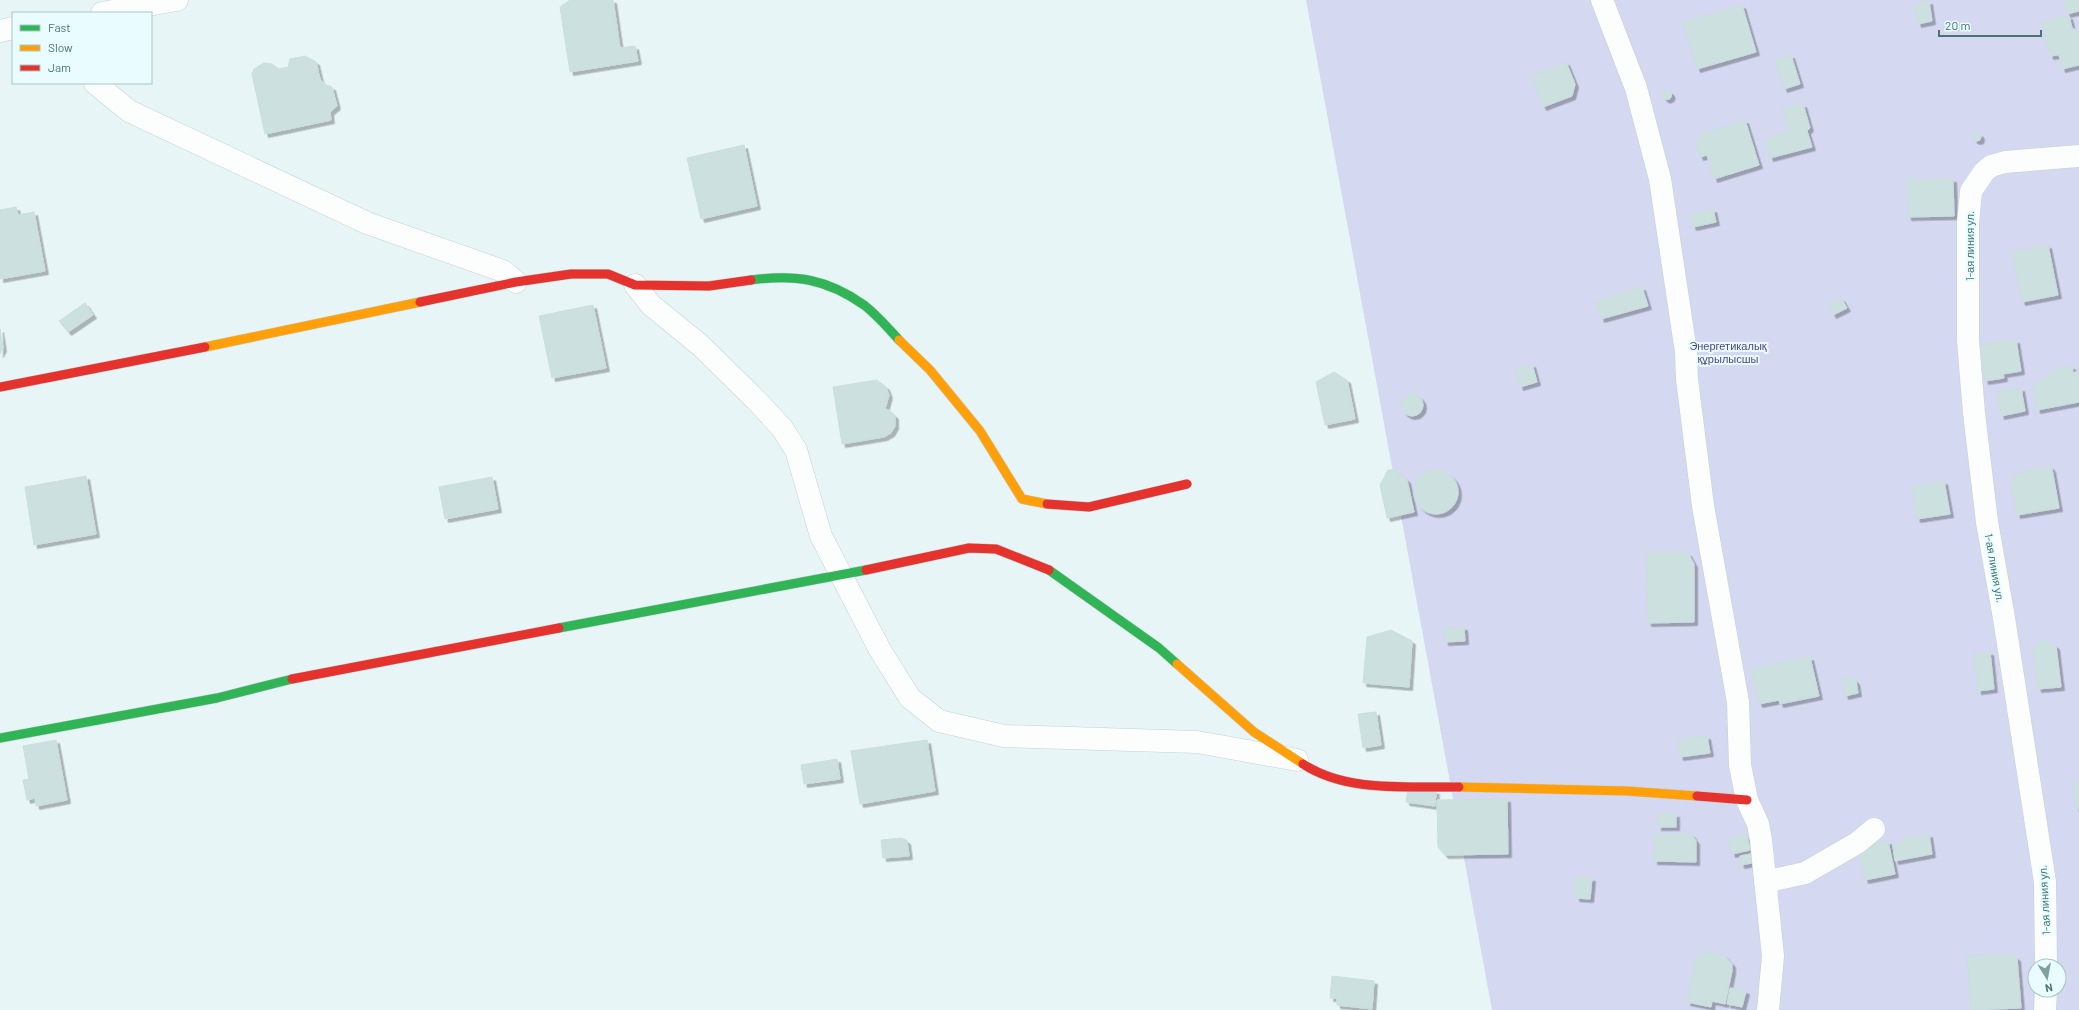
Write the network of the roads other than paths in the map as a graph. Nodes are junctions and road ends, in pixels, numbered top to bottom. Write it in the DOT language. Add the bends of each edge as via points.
graph roads {
  1 [pos="177,0"];
  2 [pos="1609,2"];
  3 [pos="108,12"];
  4 [pos="12,28"];
  5 [pos="0,31"];
  6 [pos="96,84"];
  7 [pos="2079,156"];
  8 [pos="516,282"];
  9 [pos="635,285"];
  10 [pos="0,387"];
  11 [pos="1187,484"];
  12 [pos="840,575"];
  13 [pos="0,738"];
  14 [pos="1297,760"];
  15 [pos="1747,800"];
  16 [pos="1874,829"];
  17 [pos="1765,882"];
  18 [pos="2046,958"];
  19 [pos="2046,998"];
  20 [pos="1768,1010"];
  21 [pos="2045,1010"];
  1 -- 3 [label="street"];
  2 -- 15 [label="street" via="1636,88 1660,179 1686,352 1703,506 1738,702 1740,765"];
  4 -- 5 [label="street"];
  6 -- 8 [label="street" via="129,111 194,142 367,222 503,271"];
  7 -- 18 [label="street, 1-ая линия ул." via="2005,162 1991,166 1972,191 1968,223 1968,341 1973,406 1987,522 2045,882"];
  8 -- 9 [label="street" via="571,274 608,274"];
  8 -- 10 [label="street" via="154,358"];
  9 -- 11 [label="street" via="709,286 796,277 834,287 865,306 930,370 980,431 1022,499 1089,507"];
  9 -- 12 [label="street" via="651,305 700,345 782,428 796,450 821,536"];
  12 -- 13 [label="street" via="295,678 217,698"];
  12 -- 14 [label="street" via="969,548 996,549 1024,559 1047,569 1159,648 1254,732"];
  12 -- 14 [label="street" via="880,650 910,698 939,721 1004,736 1197,742"];
  14 -- 15 [label="street" via="1310,769 1339,780 1369,785 1627,791"];
  15 -- 17 [label="street" via="1758,824"];
  16 -- 17 [label="street" via="1857,843 1805,873"];
  17 -- 20 [label="street" via="1773,956"];
  19 -- 21 [label="street"];
}
